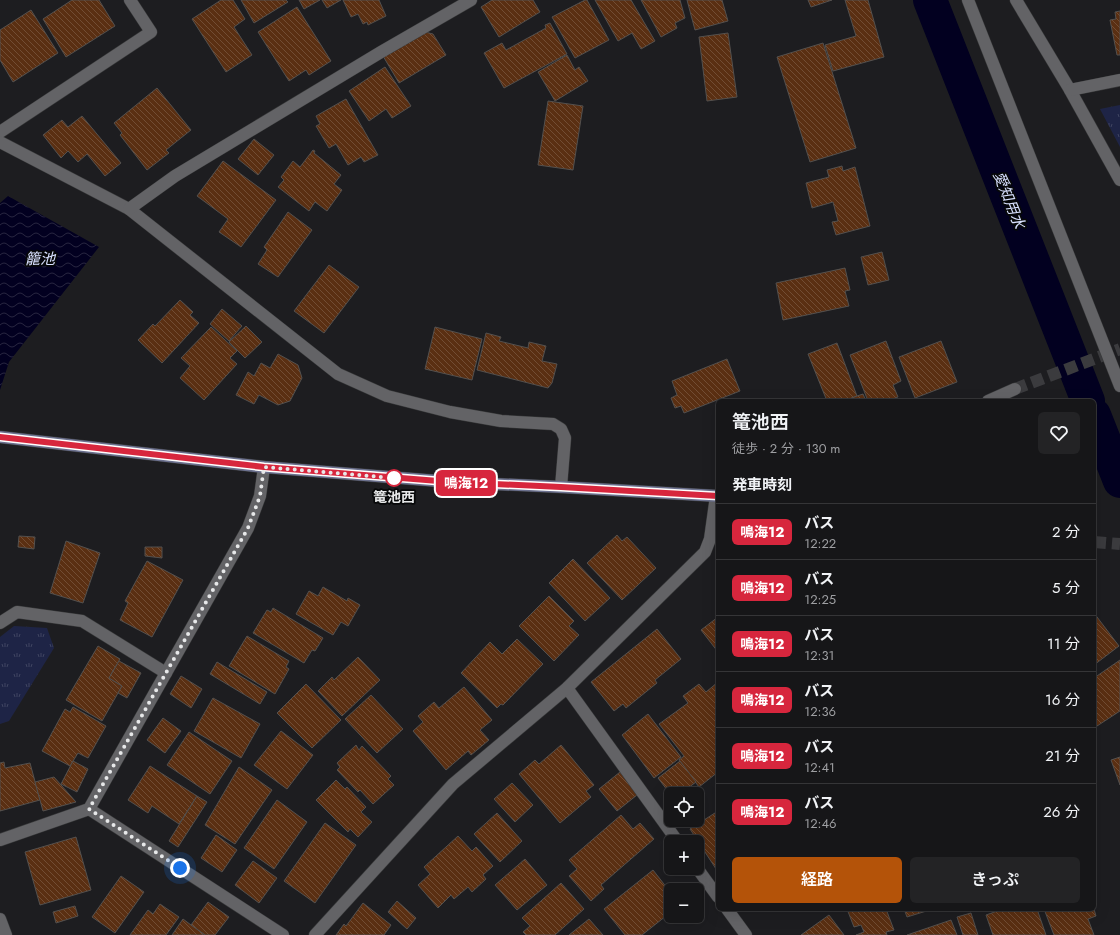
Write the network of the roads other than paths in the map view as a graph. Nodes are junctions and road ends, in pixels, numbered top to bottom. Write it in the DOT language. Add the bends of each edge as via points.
graph roads {
  1 [pos="130,0"];
  2 [pos="471,0"];
  3 [pos="968,0"];
  4 [pos="1016,0"];
  5 [pos="1120,80"];
  6 [pos="1070,90"];
  7 [pos="0,132"];
  8 [pos="0,142"];
  9 [pos="1120,180"];
  10 [pos="129,209"];
  11 [pos="1120,386"];
  12 [pos="1015,389"];
  13 [pos="992,399"];
  14 [pos="0,437"];
  15 [pos="264,467"];
  16 [pos="561,487"];
  17 [pos="716,496"];
  18 [pos="716,502"];
  19 [pos="0,623"];
  20 [pos="166,673"];
  21 [pos="567,688"];
  22 [pos="89,809"];
  23 [pos="673,835"];
  24 [pos="0,840"];
  25 [pos="702,875"];
  26 [pos="716,894"];
  27 [pos="728,911"];
  28 [pos="0,919"];
  29 [pos="6,935"];
  30 [pos="283,935"];
  31 [pos="315,935"];
  32 [pos="746,935"];
  1 -- 7 [label="street" via="151,32"];
  2 -- 10 [label="street" via="182,172"];
  3 -- 11 [label="street"];
  4 -- 6 [label="street"];
  5 -- 6 [label="street"];
  6 -- 9 [label="street"];
  8 -- 10 [label="street"];
  10 -- 16 [label="street" via="338,374 387,396 450,412 501,421 557,426 565,438"];
  12 -- 13 [label="street"];
  14 -- 15 [label="street"];
  15 -- 16 [label="street" via="451,482"];
  15 -- 20 [label="street" via="260,496 248,528"];
  16 -- 17 [label="street"];
  18 -- 21 [label="street" via="710,539 705,552"];
  19 -- 20 [label="street" via="17,612 82,621"];
  20 -- 22 [label="street"];
  21 -- 23 [label="street"];
  21 -- 31 [label="street" via="453,784"];
  22 -- 24 [label="street"];
  22 -- 30 [label="street"];
  25 -- 26 [label="street"];
  27 -- 32 [label="street"];
  28 -- 29 [label="street"];
}
